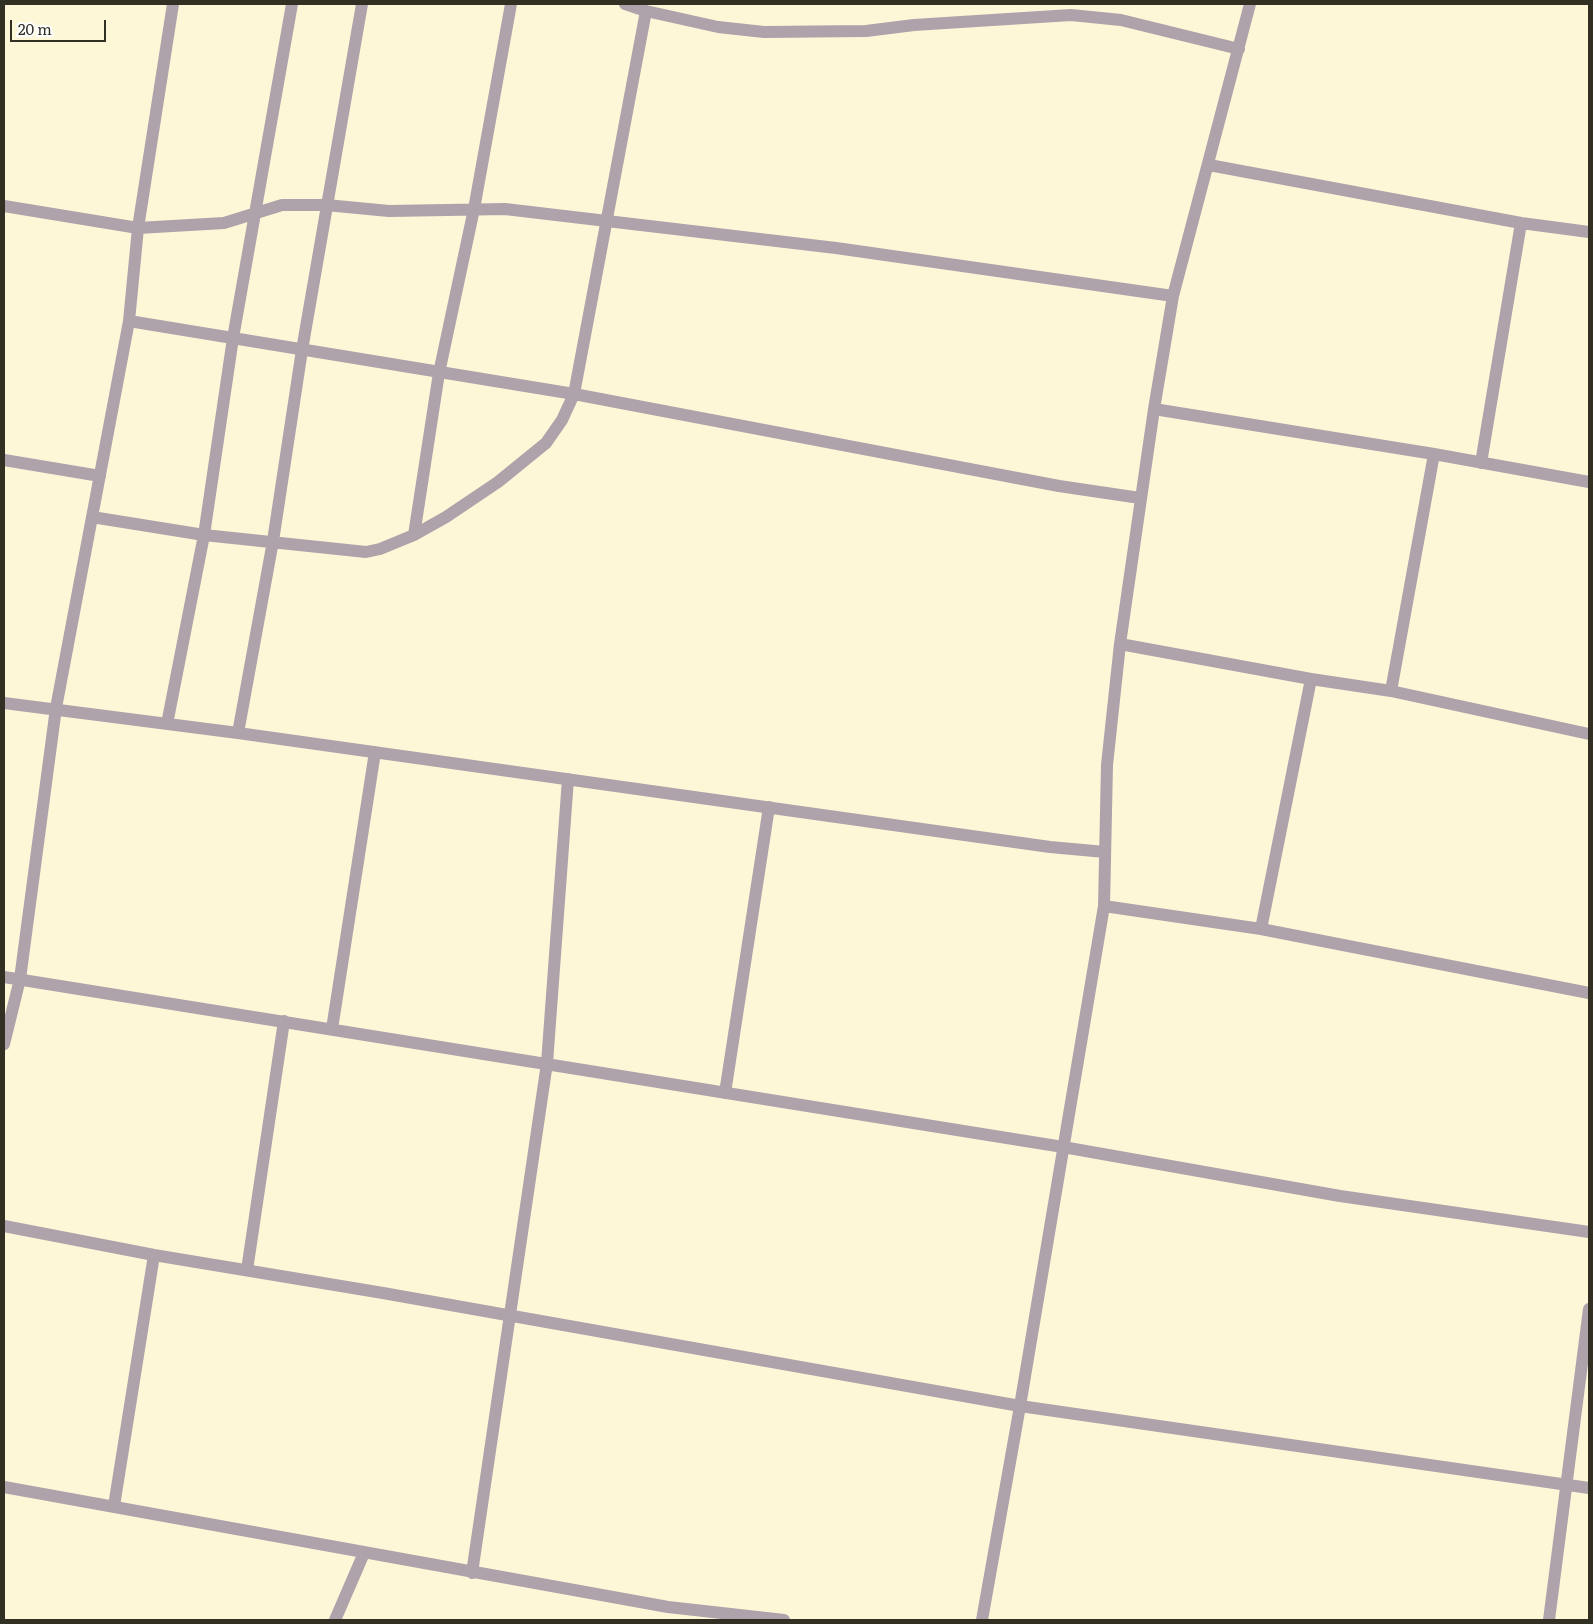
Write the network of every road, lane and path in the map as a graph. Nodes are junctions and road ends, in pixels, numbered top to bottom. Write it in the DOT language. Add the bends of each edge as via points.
graph roads {
  1 [pos="173,4"];
  2 [pos="292,4"];
  3 [pos="362,4"];
  4 [pos="511,4"];
  5 [pos="624,4"];
  6 [pos="1250,4"];
  7 [pos="646,11"];
  8 [pos="1239,49"];
  9 [pos="1209,165"];
  10 [pos="326,204"];
  11 [pos="4,206"];
  12 [pos="474,209"];
  13 [pos="255,212"];
  14 [pos="606,221"];
  15 [pos="1521,223"];
  16 [pos="138,228"];
  17 [pos="1589,232"];
  18 [pos="1173,296"];
  19 [pos="129,321"];
  20 [pos="233,338"];
  21 [pos="302,350"];
  22 [pos="439,373"];
  23 [pos="574,394"];
  24 [pos="1154,409"];
  25 [pos="1434,454"];
  26 [pos="4,460"];
  27 [pos="1481,463"];
  28 [pos="100,476"];
  29 [pos="1589,482"];
  30 [pos="1140,498"];
  31 [pos="92,518"];
  32 [pos="204,535"];
  33 [pos="414,535"];
  34 [pos="273,542"];
  35 [pos="1120,644"];
  36 [pos="1312,679"];
  37 [pos="1391,691"];
  38 [pos="4,703"];
  39 [pos="56,708"];
  40 [pos="167,724"];
  41 [pos="238,733"];
  42 [pos="1589,734"];
  43 [pos="375,752"];
  44 [pos="568,779"];
  45 [pos="769,807"];
  46 [pos="1105,852"];
  47 [pos="1104,906"];
  48 [pos="1261,929"];
  49 [pos="4,977"];
  50 [pos="20,979"];
  51 [pos="1589,993"];
  52 [pos="284,1021"];
  53 [pos="332,1030"];
  54 [pos="4,1044"];
  55 [pos="547,1063"];
  56 [pos="725,1093"];
  57 [pos="1063,1147"];
  58 [pos="4,1226"];
  59 [pos="1589,1232"];
  60 [pos="154,1255"];
  61 [pos="247,1270"];
  62 [pos="1589,1309"];
  63 [pos="510,1316"];
  64 [pos="1020,1406"];
  65 [pos="1568,1483"];
  66 [pos="4,1487"];
  67 [pos="1589,1488"];
  68 [pos="114,1506"];
  69 [pos="364,1553"];
  70 [pos="472,1573"];
  71 [pos="335,1620"];
  72 [pos="784,1620"];
  73 [pos="982,1620"];
  74 [pos="1548,1620"];
  1 -- 16 [label="street"];
  2 -- 13 [label="street"];
  3 -- 10 [label="street"];
  4 -- 12 [label="street"];
  5 -- 7 [label="street"];
  6 -- 8 [label="street"];
  7 -- 8 [label="street" via="718,27 764,32 866,31 1070,15 1120,20"];
  7 -- 14 [label="street"];
  8 -- 9 [label="street"];
  9 -- 15 [label="street"];
  9 -- 18 [label="street"];
  10 -- 12 [label="street" via="389,211"];
  10 -- 13 [label="street" via="282,205"];
  10 -- 21 [label="street"];
  11 -- 16 [label="street"];
  12 -- 14 [label="street" via="505,209"];
  12 -- 22 [label="street"];
  13 -- 16 [label="street" via="224,223"];
  13 -- 20 [label="street"];
  14 -- 18 [label="street" via="836,248"];
  14 -- 23 [label="street"];
  15 -- 17 [label="street"];
  15 -- 27 [label="street"];
  16 -- 19 [label="street"];
  18 -- 24 [label="street"];
  19 -- 20 [label="street"];
  19 -- 28 [label="street"];
  20 -- 21 [label="street"];
  20 -- 32 [label="street"];
  21 -- 22 [label="street"];
  21 -- 34 [label="street"];
  22 -- 23 [label="street"];
  22 -- 33 [label="street"];
  23 -- 30 [label="street" via="1049,484"];
  23 -- 33 [label="street" via="546,443 498,482"];
  24 -- 25 [label="street"];
  24 -- 30 [label="street"];
  25 -- 27 [label="street"];
  25 -- 37 [label="street"];
  26 -- 28 [label="street"];
  27 -- 29 [label="street"];
  28 -- 31 [label="street"];
  30 -- 35 [label="street"];
  31 -- 32 [label="street"];
  31 -- 39 [label="street"];
  32 -- 34 [label="street"];
  32 -- 40 [label="street"];
  33 -- 34 [label="street" via="366,552"];
  34 -- 41 [label="street"];
  35 -- 36 [label="street"];
  35 -- 46 [label="street" via="1107,764"];
  36 -- 37 [label="street"];
  36 -- 48 [label="street"];
  37 -- 42 [label="street"];
  38 -- 39 [label="street"];
  39 -- 40 [label="street"];
  39 -- 50 [label="street"];
  40 -- 41 [label="street"];
  41 -- 43 [label="street"];
  43 -- 44 [label="street"];
  43 -- 53 [label="street"];
  44 -- 45 [label="street"];
  44 -- 55 [label="street"];
  45 -- 46 [label="street" via="1040,846"];
  45 -- 56 [label="street"];
  46 -- 47 [label="street"];
  47 -- 48 [label="street"];
  47 -- 57 [label="street"];
  48 -- 51 [label="street"];
  49 -- 50 [label="street"];
  50 -- 52 [label="street"];
  50 -- 54 [label="street"];
  52 -- 53 [label="street"];
  52 -- 61 [label="street"];
  53 -- 55 [label="street"];
  55 -- 56 [label="street"];
  55 -- 63 [label="street"];
  56 -- 57 [label="street"];
  57 -- 59 [label="street" via="1340,1196"];
  57 -- 64 [label="street"];
  58 -- 60 [label="street"];
  60 -- 61 [label="street"];
  60 -- 68 [label="street"];
  61 -- 63 [label="street"];
  62 -- 65 [label="street"];
  63 -- 64 [label="street"];
  63 -- 70 [label="street"];
  64 -- 65 [label="street"];
  64 -- 73 [label="street"];
  65 -- 67 [label="street"];
  65 -- 74 [label="street"];
  66 -- 68 [label="street"];
  68 -- 69 [label="street"];
  69 -- 70 [label="street"];
  69 -- 71 [label="street"];
  70 -- 72 [label="street" via="668,1607"];
}
